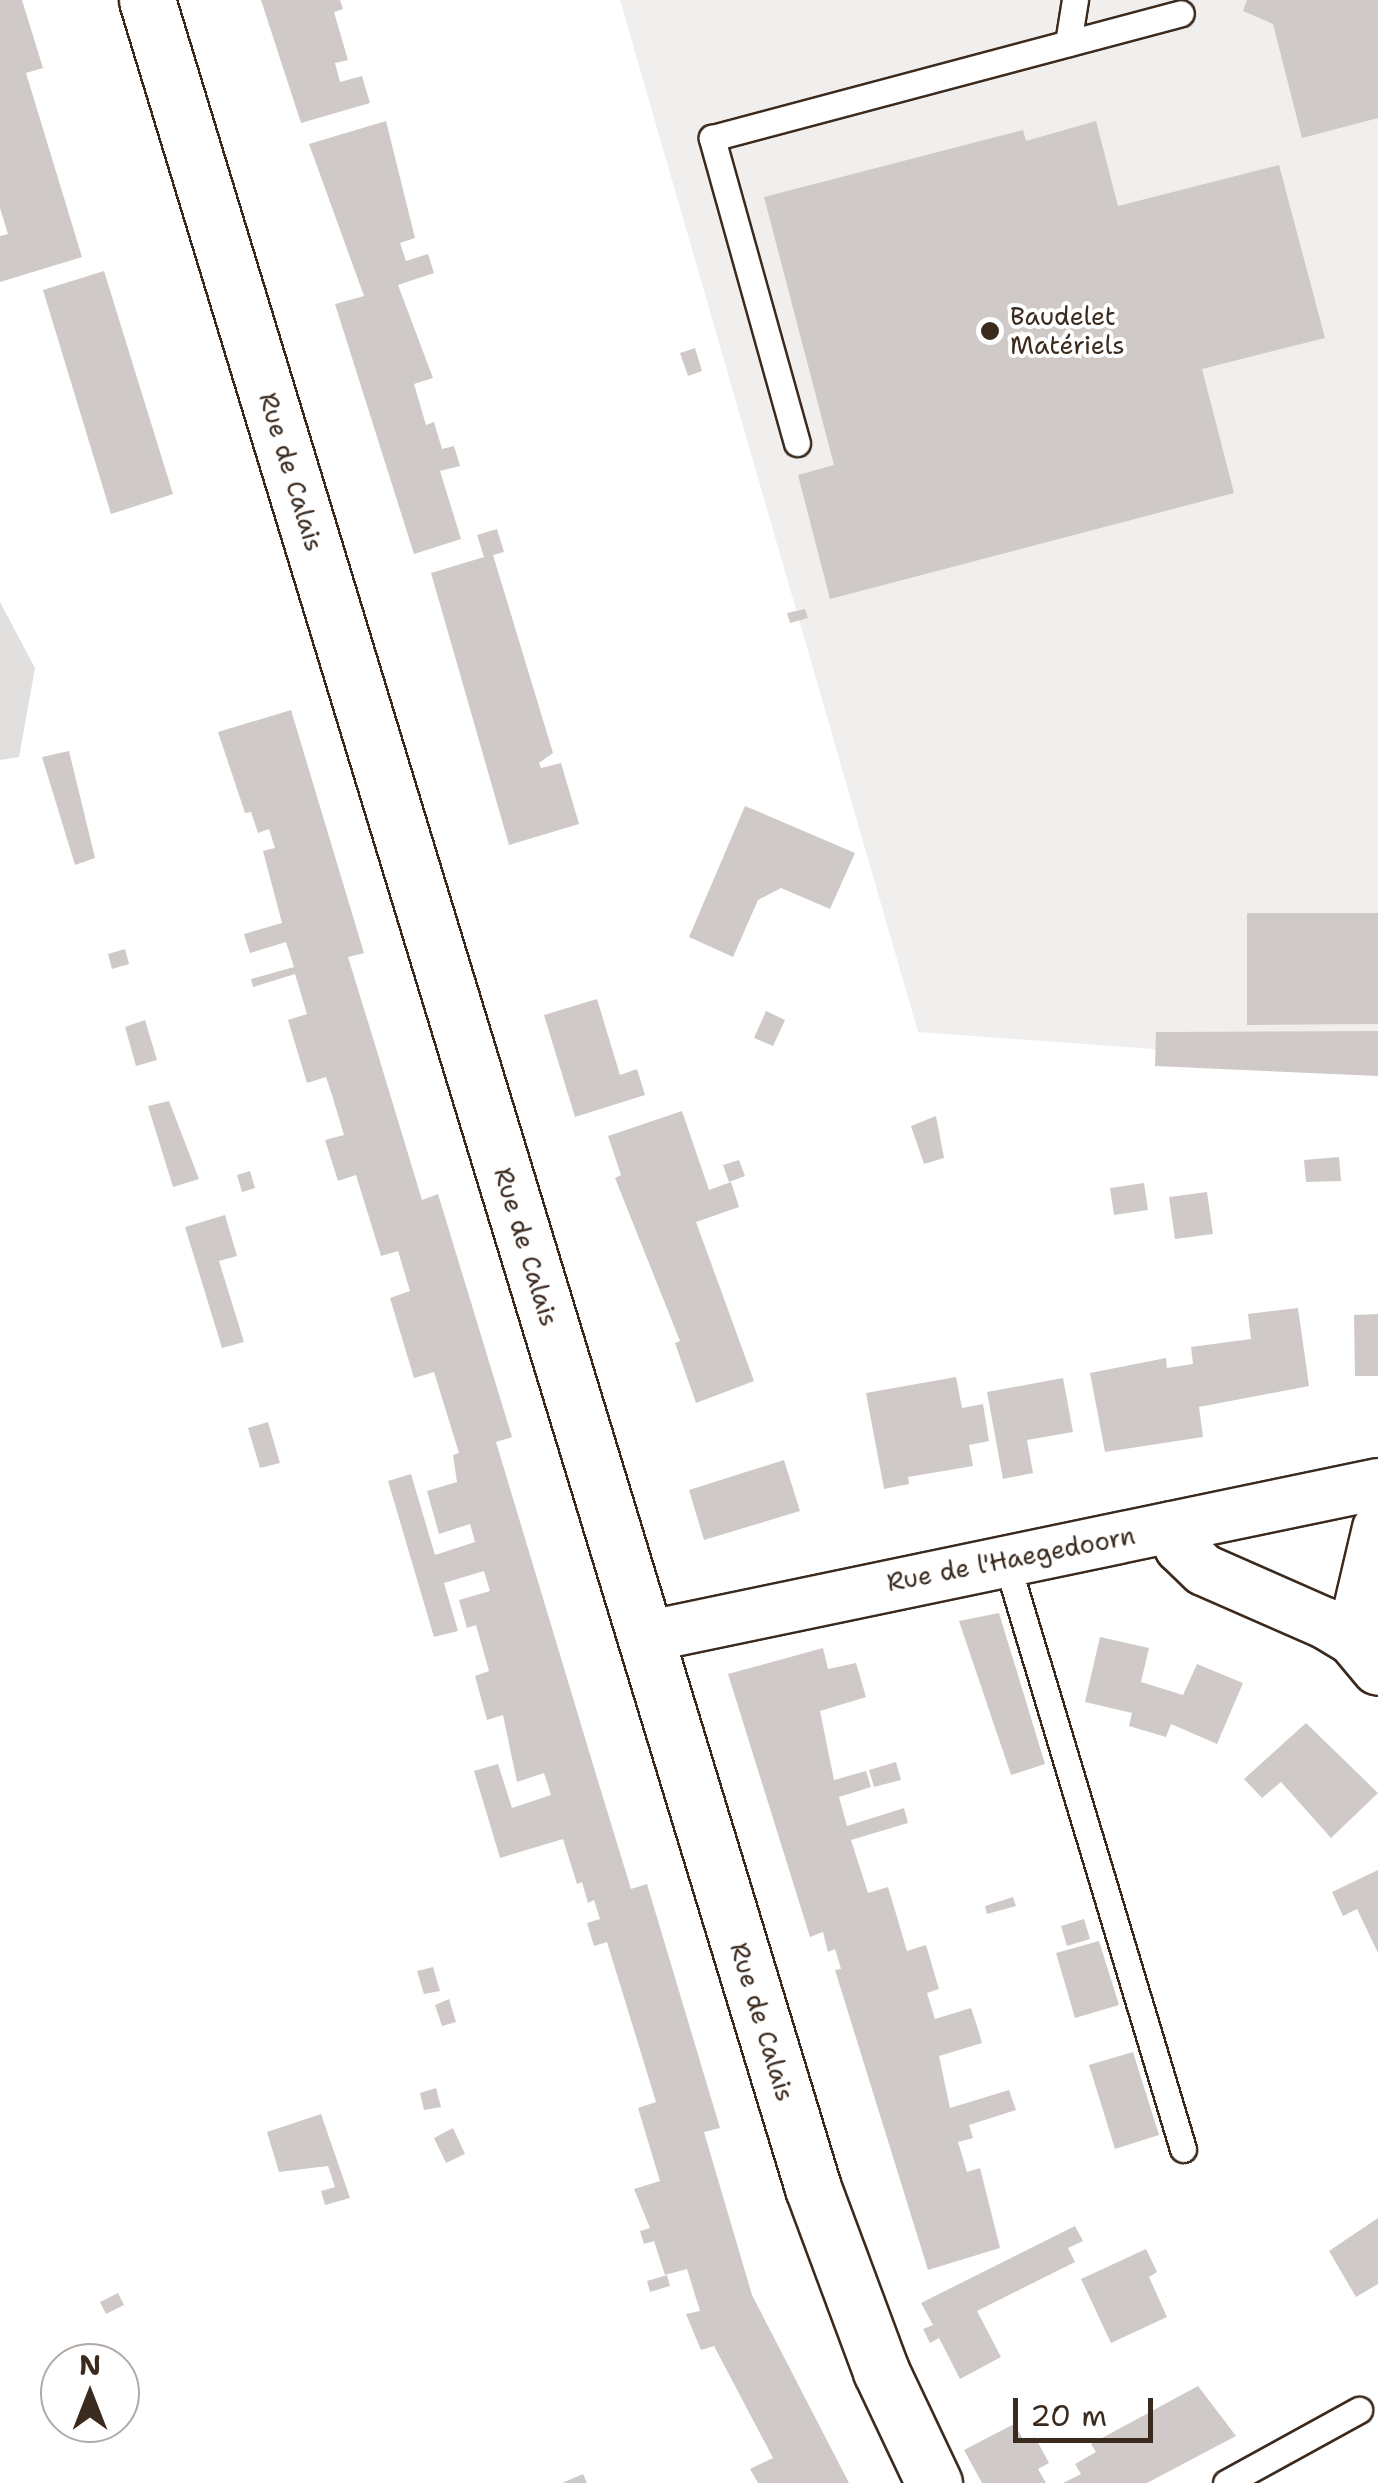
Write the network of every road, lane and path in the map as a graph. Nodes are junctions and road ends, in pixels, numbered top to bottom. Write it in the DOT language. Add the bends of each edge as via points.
graph roads {
  1 [pos="147,0"];
  2 [pos="1075,0"];
  3 [pos="1181,13"];
  4 [pos="1068,43"];
  5 [pos="797,444"];
  6 [pos="1378,1484"];
  7 [pos="1172,1526"];
  8 [pos="1378,1528"];
  9 [pos="1006,1560"];
  10 [pos="645,1637"];
  11 [pos="1365,1655"];
  12 [pos="1183,2149"];
  13 [pos="1359,2410"];
  14 [pos="934,2483"];
  15 [pos="1226,2483"];
  1 -- 10 [label="street, Rue de Calais"];
  2 -- 4 [label="lane"];
  3 -- 4 [label="lane"];
  4 -- 5 [label="lane" via="712,138"];
  6 -- 7 [label="street, Rue de l'Haegedoorn"];
  7 -- 9 [label="street, Rue de l'Haegedoorn"];
  7 -- 11 [label="street" via="1180,1547 1204,1570"];
  8 -- 11 [label="street"];
  9 -- 10 [label="street, Rue de l'Haegedoorn"];
  9 -- 12 [label="lane"];
  10 -- 14 [label="street, Rue de Calais" via="829,2238"];
  13 -- 15 [label="lane"];
}
